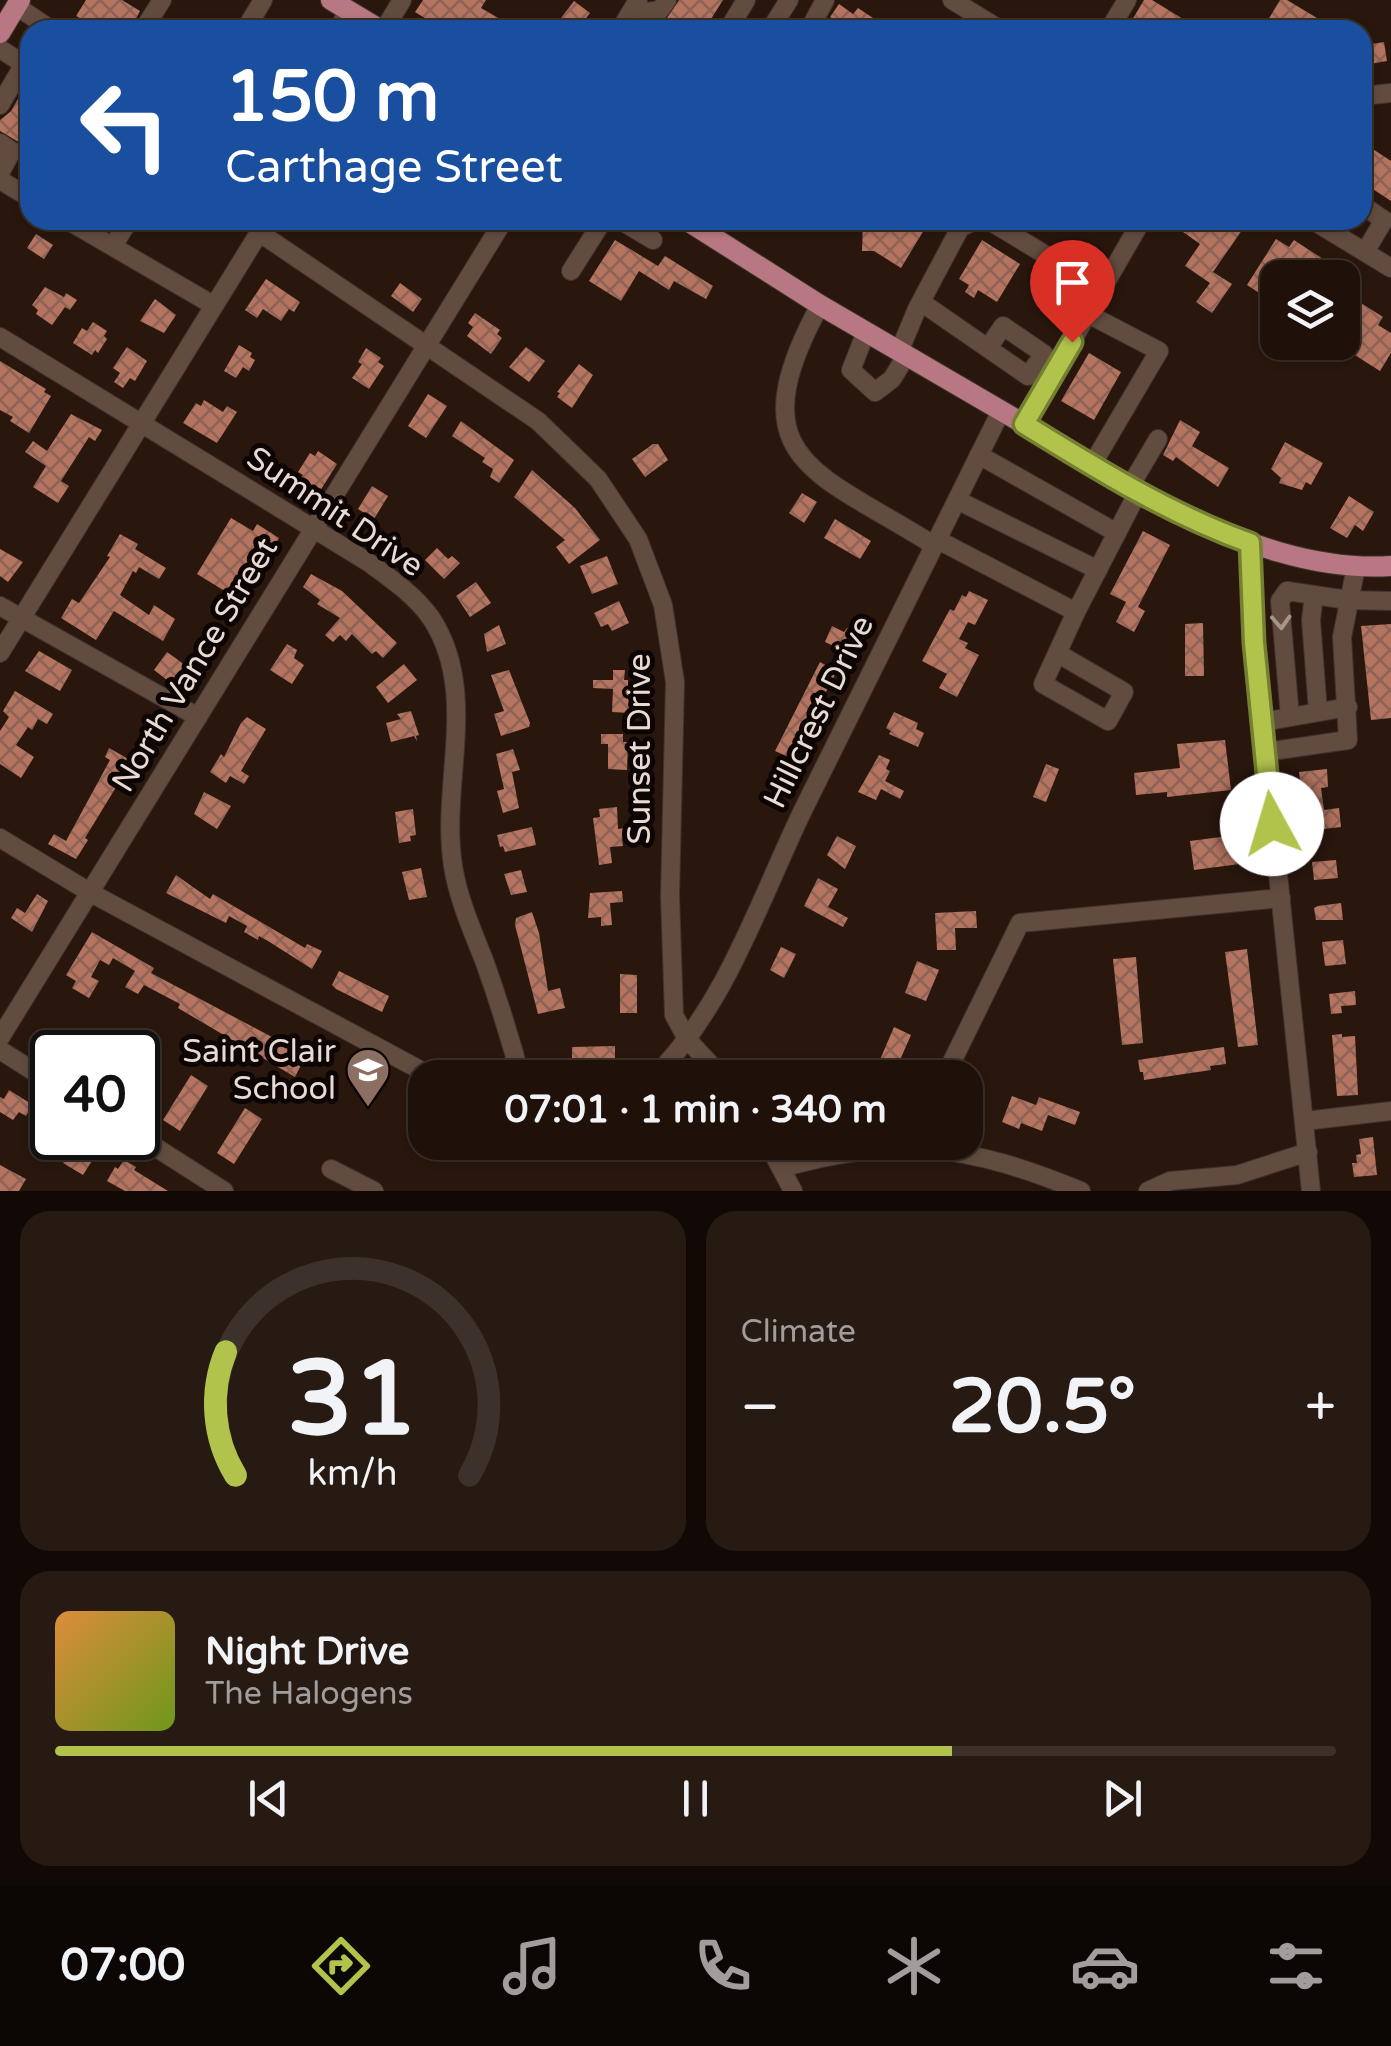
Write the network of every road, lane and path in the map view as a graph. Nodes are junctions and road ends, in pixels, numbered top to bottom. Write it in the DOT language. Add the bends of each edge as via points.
graph roads {
  1 [pos="667,0"];
  2 [pos="952,0"];
  3 [pos="18,3"];
  4 [pos="340,5"];
  5 [pos="632,18"];
  6 [pos="39,20"];
  7 [pos="365,20"];
  8 [pos="985,20"];
  9 [pos="0,34"];
  10 [pos="20,71"];
  11 [pos="0,106"];
  12 [pos="0,143"];
  13 [pos="0,176"];
  14 [pos="1372,212"];
  15 [pos="85,230"];
  16 [pos="122,230"];
  17 [pos="261,230"];
  18 [pos="269,230"];
  19 [pos="498,230"];
  20 [pos="597,230"];
  21 [pos="638,230"];
  22 [pos="702,230"];
  23 [pos="959,230"];
  24 [pos="1005,230"];
  25 [pos="1136,230"];
  26 [pos="1329,230"];
  27 [pos="653,240"];
  28 [pos="113,246"];
  29 [pos="1365,252"];
  30 [pos="1391,268"];
  31 [pos="571,270"];
  32 [pos="1102,289"];
  33 [pos="921,302"];
  34 [pos="213,305"];
  35 [pos="820,305"];
  36 [pos="1088,314"];
  37 [pos="866,332"];
  38 [pos="0,337"];
  39 [pos="426,347"];
  40 [pos="988,348"];
  41 [pos="903,354"];
  42 [pos="1001,410"];
  43 [pos="140,424"];
  44 [pos="1024,424"];
  45 [pos="1158,439"];
  46 [pos="980,455"];
  47 [pos="1092,466"];
  48 [pos="1134,490"];
  49 [pos="957,500"];
  50 [pos="314,528"];
  51 [pos="1117,533"];
  52 [pos="936,543"];
  53 [pos="1250,543"];
  54 [pos="1391,566"];
  55 [pos="1356,567"];
  56 [pos="1098,570"];
  57 [pos="1314,596"];
  58 [pos="1348,600"];
  59 [pos="1391,601"];
  60 [pos="0,606"];
  61 [pos="1076,612"];
  62 [pos="21,620"];
  63 [pos="0,653"];
  64 [pos="1057,653"];
  65 [pos="1348,707"];
  66 [pos="1318,712"];
  67 [pos="1290,717"];
  68 [pos="198,718"];
  69 [pos="1262,722"];
  70 [pos="1264,752"];
  71 [pos="0,838"];
  72 [pos="91,893"];
  73 [pos="1280,898"];
  74 [pos="0,1038"];
  75 [pos="687,1039"];
  76 [pos="0,1050"];
  77 [pos="515,1060"];
  78 [pos="669,1060"];
  79 [pos="706,1060"];
  80 [pos="953,1060"];
  81 [pos="408,1063"];
  82 [pos="30,1069"];
  83 [pos="1391,1111"];
  84 [pos="1305,1121"];
  85 [pos="160,1150"];
  86 [pos="1308,1152"];
  87 [pos="983,1159"];
  88 [pos="777,1160"];
  89 [pos="808,1160"];
  90 [pos="781,1168"];
  91 [pos="331,1169"];
  92 [pos="224,1191"];
  93 [pos="374,1191"];
  94 [pos="793,1191"];
  95 [pos="1081,1191"];
  96 [pos="1148,1191"];
  97 [pos="1311,1191"];
  1 -- 5 [label="street" via="660,10"];
  2 -- 8 [label="street"];
  3 -- 6 [label="street"];
  3 -- 9 [label="main road"];
  4 -- 7 [label="main road"];
  10 -- 11 [label="street"];
  12 -- 13 [label="street" via="12,151"];
  14 -- 29 [label="street" via="1384,220"];
  15 -- 28 [label="street"];
  16 -- 28 [label="street"];
  17 -- 34 [label="street"];
  18 -- 39 [label="street, Sunset Drive"];
  19 -- 39 [label="street, North Vance Street"];
  20 -- 31 [label="street"];
  21 -- 27 [label="street"];
  22 -- 35 [label="main road"];
  23 -- 33 [label="street"];
  24 -- 32 [label="street"];
  25 -- 32 [label="street"];
  26 -- 29 [label="street"];
  28 -- 34 [label="street"];
  29 -- 30 [label="street"];
  32 -- 36 [label="street"];
  33 -- 40 [label="street"];
  33 -- 41 [label="street"];
  34 -- 43 [label="street"];
  35 -- 37 [label="main road"];
  35 -- 52 [label="street" via="786,384 784,422 793,446 814,472"];
  36 -- 44 [label="street"];
  36 -- 47 [label="street" via="1159,351"];
  37 -- 41 [label="main road"];
  37 -- 41 [label="street" via="851,370 875,392 892,379"];
  38 -- 43 [label="street, Summit Drive"];
  39 -- 50 [label="street, North Vance Street"];
  39 -- 75 [label="street, Sunset Drive" via="538,421 598,479 652,573 675,682 673,1005"];
  41 -- 42 [label="main road"];
  42 -- 44 [label="main road"];
  42 -- 46 [label="street, Hillcrest Drive"];
  43 -- 50 [label="street, Summit Drive"];
  43 -- 62 [label="street"];
  44 -- 47 [label="main road"];
  45 -- 48 [label="street"];
  46 -- 49 [label="street, Hillcrest Drive"];
  46 -- 51 [label="street"];
  47 -- 48 [label="main road"];
  48 -- 51 [label="street"];
  48 -- 53 [label="main road"];
  49 -- 52 [label="street, Hillcrest Drive"];
  49 -- 56 [label="street"];
  50 -- 68 [label="street, North Vance Street"];
  50 -- 77 [label="street, Summit Drive" via="398,584 429,614 449,656 457,709 449,815 453,868"];
  51 -- 56 [label="street"];
  52 -- 61 [label="street"];
  52 -- 75 [label="street, Hillcrest Drive" via="724,978"];
  53 -- 55 [label="main road"];
  53 -- 69 [label="street"];
  54 -- 55 [label="main road"];
  55 -- 58 [label="street"];
  56 -- 61 [label="street"];
  57 -- 58 [label="street"];
  57 -- 66 [label="street"];
  57 -- 67 [label="street, one-way" via="1287,591 1280,601"];
  58 -- 59 [label="street"];
  58 -- 65 [label="street" via="1342,637"];
  60 -- 62 [label="street"];
  61 -- 64 [label="street"];
  62 -- 63 [label="street"];
  62 -- 68 [label="street"];
  65 -- 66 [label="street"];
  65 -- 70 [label="street" via="1348,740"];
  66 -- 67 [label="street"];
  67 -- 69 [label="street"];
  68 -- 72 [label="street, North Vance Street"];
  69 -- 70 [label="street"];
  70 -- 73 [label="street"];
  71 -- 72 [label="street"];
  72 -- 74 [label="street, North Vance Street"];
  72 -- 81 [label="street"];
  73 -- 80 [label="street" via="1020,922"];
  73 -- 84 [label="street"];
  75 -- 78 [label="street, Hillcrest Drive"];
  75 -- 79 [label="street, Sunset Drive"];
  76 -- 82 [label="street"];
  83 -- 84 [label="street"];
  84 -- 86 [label="street"];
  85 -- 92 [label="street"];
  86 -- 96 [label="street" via="1236,1175"];
  86 -- 97 [label="street"];
  87 -- 95 [label="street"];
  88 -- 90 [label="street"];
  89 -- 90 [label="street"];
  90 -- 94 [label="street"];
  91 -- 93 [label="street"];
}
